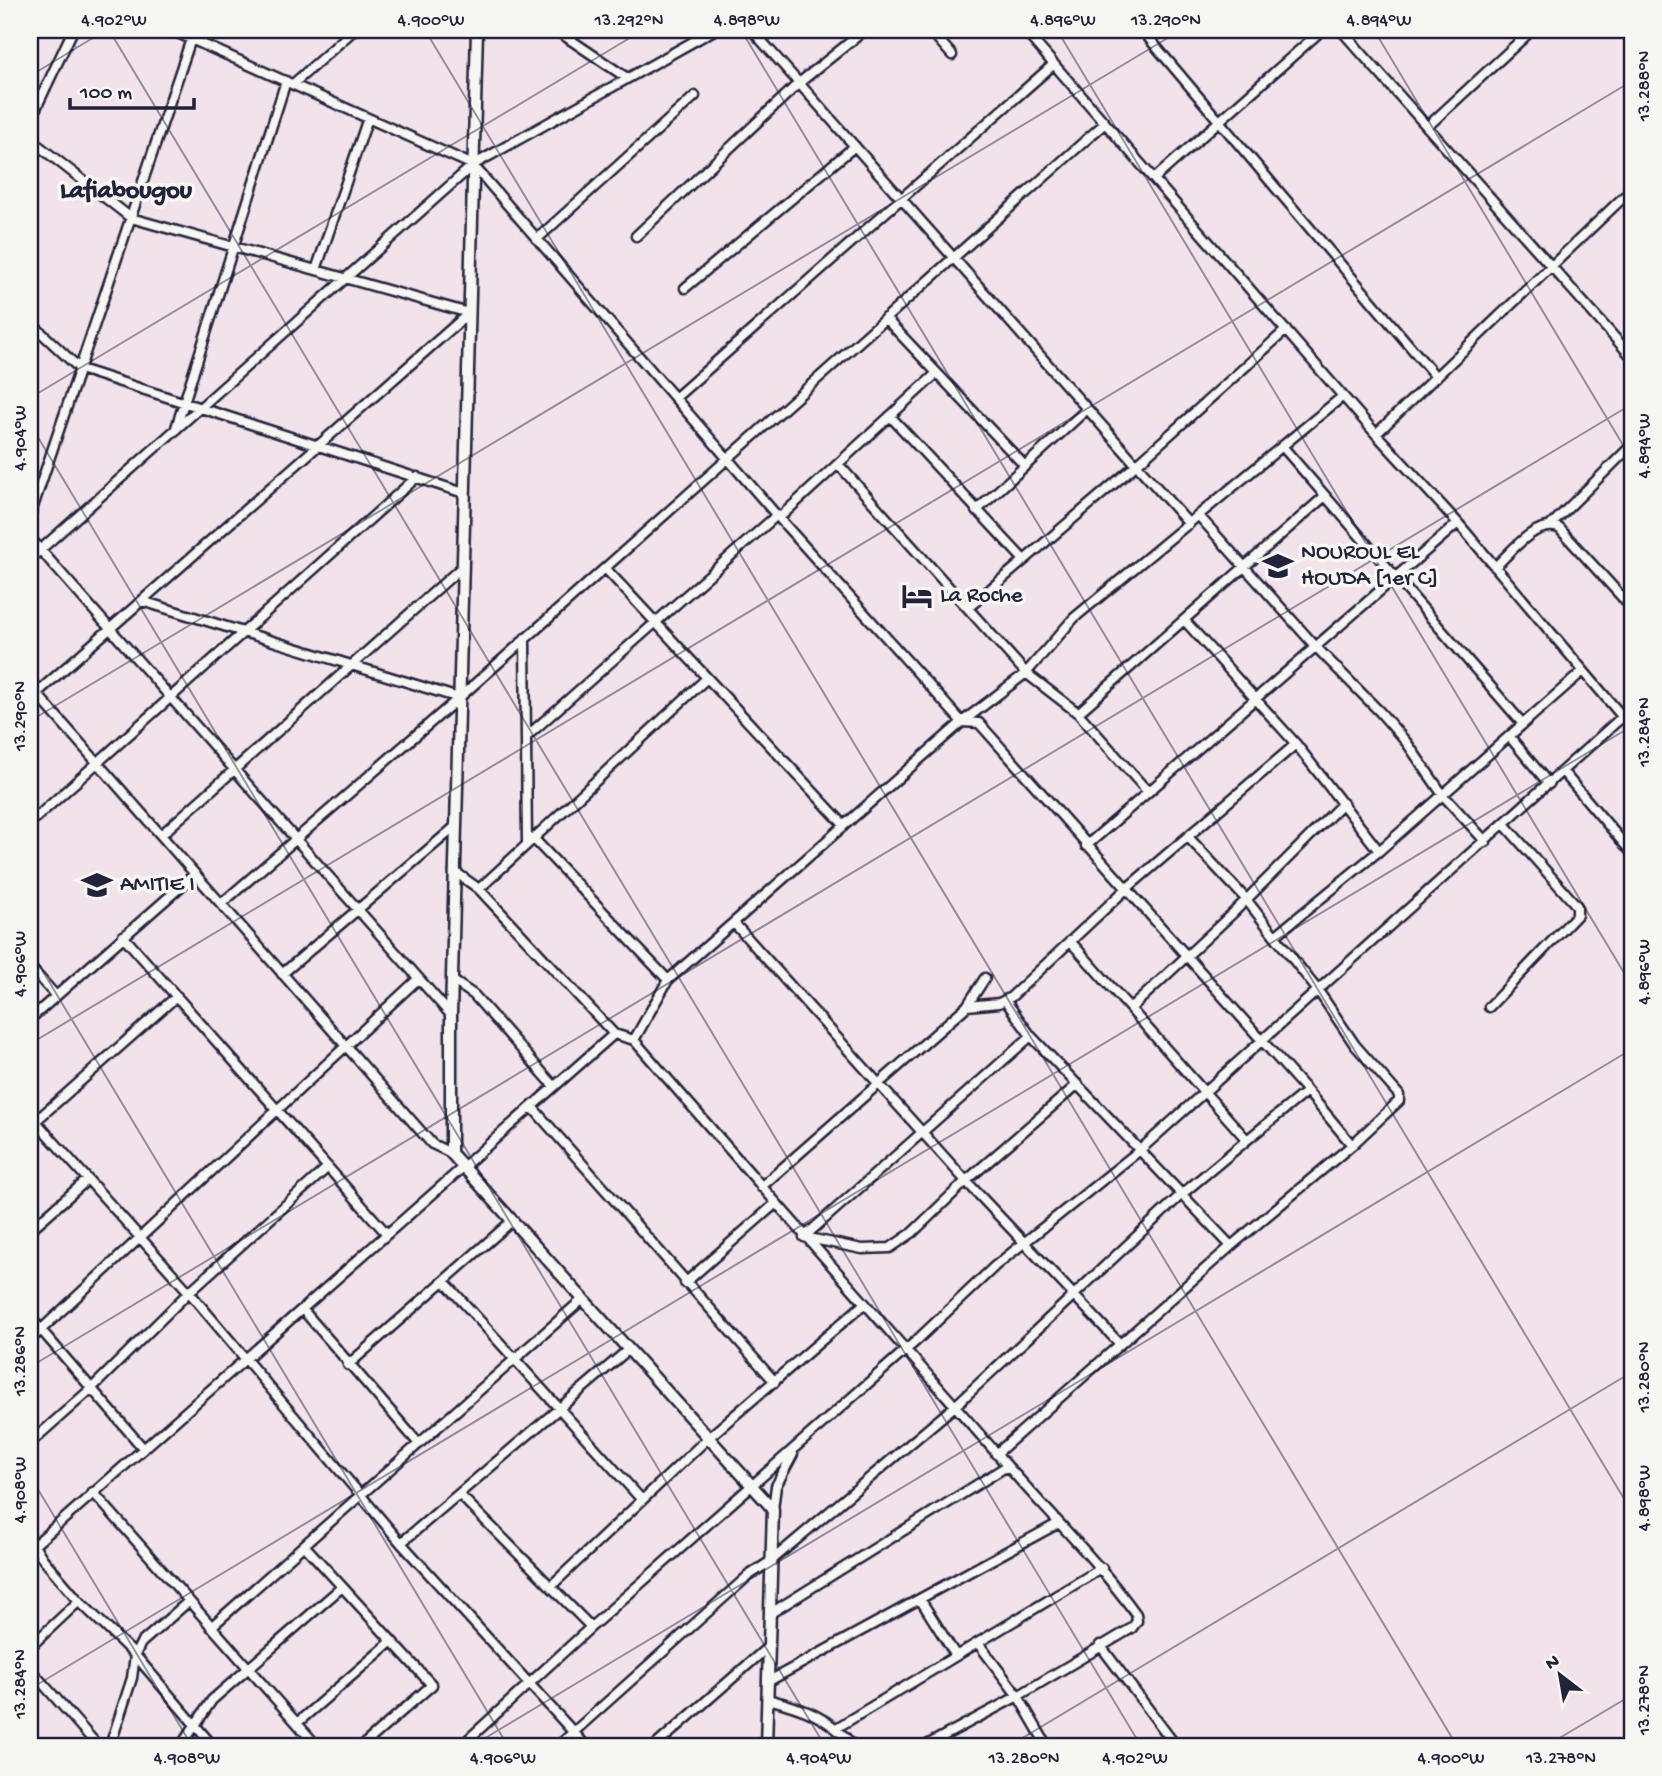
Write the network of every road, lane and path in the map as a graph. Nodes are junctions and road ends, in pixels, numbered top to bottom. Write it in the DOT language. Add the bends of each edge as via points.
graph roads {
  1 [pos="73,30"];
  2 [pos="171,30"];
  3 [pos="202,30"];
  4 [pos="354,30"];
  5 [pos="477,30"];
  6 [pos="556,30"];
  7 [pos="714,30"];
  8 [pos="752,30"];
  9 [pos="865,30"];
  10 [pos="930,30"];
  11 [pos="1024,30"];
  12 [pos="1142,30"];
  13 [pos="1322,30"];
  14 [pos="1341,30"];
  15 [pos="1532,30"];
  16 [pos="191,39"];
  17 [pos="952,55"];
  18 [pos="1054,64"];
  19 [pos="627,78"];
  20 [pos="290,83"];
  21 [pos="799,83"];
  22 [pos="695,96"];
  23 [pos="368,118"];
  24 [pos="30,121"];
  25 [pos="1220,121"];
  26 [pos="1105,123"];
  27 [pos="1427,127"];
  28 [pos="30,139"];
  29 [pos="855,146"];
  30 [pos="473,165"];
  31 [pos="1154,179"];
  32 [pos="1632,189"];
  33 [pos="901,199"];
  34 [pos="131,218"];
  35 [pos="636,236"];
  36 [pos="537,239"];
  37 [pos="233,247"];
  38 [pos="953,258"];
  39 [pos="1552,267"];
  40 [pos="316,270"];
  41 [pos="346,278"];
  42 [pos="685,288"];
  43 [pos="469,313"];
  44 [pos="885,318"];
  45 [pos="30,321"];
  46 [pos="1286,330"];
  47 [pos="1632,357"];
  48 [pos="80,369"];
  49 [pos="937,373"];
  50 [pos="1436,377"];
  51 [pos="1343,396"];
  52 [pos="675,398"];
  53 [pos="183,402"];
  54 [pos="201,408"];
  55 [pos="1087,409"];
  56 [pos="890,416"];
  57 [pos="175,430"];
  58 [pos="1376,434"];
  59 [pos="1632,445"];
  60 [pos="318,446"];
  61 [pos="1282,446"];
  62 [pos="727,458"];
  63 [pos="838,464"];
  64 [pos="1136,465"];
  65 [pos="1025,466"];
  66 [pos="417,477"];
  67 [pos="464,493"];
  68 [pos="1325,496"];
  69 [pos="976,511"];
  70 [pos="30,516"];
  71 [pos="1199,516"];
  72 [pos="778,517"];
  73 [pos="1458,523"];
  74 [pos="1189,524"];
  75 [pos="1551,526"];
  76 [pos="30,538"];
  77 [pos="40,550"];
  78 [pos="30,559"];
  79 [pos="1023,559"];
  80 [pos="463,566"];
  81 [pos="1243,567"];
  82 [pos="1495,567"];
  83 [pos="605,568"];
  84 [pos="1395,576"];
  85 [pos="142,601"];
  86 [pos="968,608"];
  87 [pos="1632,608"];
  88 [pos="1185,621"];
  89 [pos="655,622"];
  90 [pos="110,629"];
  91 [pos="244,632"];
  92 [pos="525,638"];
  93 [pos="1316,647"];
  94 [pos="352,665"];
  95 [pos="1583,671"];
  96 [pos="1026,673"];
  97 [pos="707,678"];
  98 [pos="30,686"];
  99 [pos="33,696"];
  100 [pos="170,697"];
  101 [pos="458,698"];
  102 [pos="1255,699"];
  103 [pos="1632,708"];
  104 [pos="1078,713"];
  105 [pos="1623,717"];
  106 [pos="962,722"];
  107 [pos="1523,724"];
  108 [pos="1632,728"];
  109 [pos="1509,736"];
  110 [pos="526,737"];
  111 [pos="1296,744"];
  112 [pos="97,762"];
  113 [pos="234,770"];
  114 [pos="1563,772"];
  115 [pos="1549,784"];
  116 [pos="1148,792"];
  117 [pos="1443,794"];
  118 [pos="1343,803"];
  119 [pos="30,823"];
  120 [pos="844,825"];
  121 [pos="1505,825"];
  122 [pos="456,826"];
  123 [pos="161,835"];
  124 [pos="1189,838"];
  125 [pos="296,839"];
  126 [pos="530,841"];
  127 [pos="1486,842"];
  128 [pos="1086,846"];
  129 [pos="1379,851"];
  130 [pos="1632,853"];
  131 [pos="454,871"];
  132 [pos="195,874"];
  133 [pos="479,890"];
  134 [pos="1125,890"];
  135 [pos="1245,898"];
  136 [pos="221,904"];
  137 [pos="358,910"];
  138 [pos="734,923"];
  139 [pos="123,936"];
  140 [pos="1275,936"];
  141 [pos="1070,941"];
  142 [pos="1187,957"];
  143 [pos="30,967"];
  144 [pos="282,974"];
  145 [pos="985,978"];
  146 [pos="418,979"];
  147 [pos="452,980"];
  148 [pos="668,980"];
  149 [pos="1319,992"];
  150 [pos="55,996"];
  151 [pos="177,996"];
  152 [pos="1005,1000"];
  153 [pos="967,1006"];
  154 [pos="1489,1007"];
  155 [pos="1130,1008"];
  156 [pos="451,1015"];
  157 [pos="30,1018"];
  158 [pos="614,1034"];
  159 [pos="1031,1036"];
  160 [pos="634,1040"];
  161 [pos="1260,1041"];
  162 [pos="346,1046"];
  163 [pos="1078,1084"];
  164 [pos="878,1085"];
  165 [pos="554,1086"];
  166 [pos="1307,1091"];
  167 [pos="1205,1092"];
  168 [pos="533,1108"];
  169 [pos="278,1110"];
  170 [pos="32,1120"];
  171 [pos="922,1134"];
  172 [pos="1247,1140"];
  173 [pos="1352,1145"];
  174 [pos="1140,1150"];
  175 [pos="451,1153"];
  176 [pos="464,1166"];
  177 [pos="328,1167"];
  178 [pos="87,1180"];
  179 [pos="966,1181"];
  180 [pos="761,1188"];
  181 [pos="1182,1194"];
  182 [pos="775,1204"];
  183 [pos="512,1221"];
  184 [pos="30,1230"];
  185 [pos="387,1234"];
  186 [pos="804,1237"];
  187 [pos="139,1238"];
  188 [pos="1027,1243"];
  189 [pos="1231,1246"];
  190 [pos="444,1281"];
  191 [pos="685,1283"];
  192 [pos="189,1292"];
  193 [pos="1073,1296"];
  194 [pos="583,1299"];
  195 [pos="864,1304"];
  196 [pos="303,1310"];
  197 [pos="30,1317"];
  198 [pos="41,1330"];
  199 [pos="30,1340"];
  200 [pos="1120,1344"];
  201 [pos="629,1349"];
  202 [pos="905,1351"];
  203 [pos="515,1359"];
  204 [pos="246,1360"];
  205 [pos="348,1365"];
  206 [pos="775,1382"];
  207 [pos="92,1388"];
  208 [pos="955,1406"];
  209 [pos="559,1409"];
  210 [pos="707,1439"];
  211 [pos="30,1443"];
  212 [pos="419,1444"];
  213 [pos="799,1444"];
  214 [pos="143,1448"];
  215 [pos="996,1454"];
  216 [pos="1007,1466"];
  217 [pos="750,1487"];
  218 [pos="93,1492"];
  219 [pos="460,1494"];
  220 [pos="359,1496"];
  221 [pos="642,1500"];
  222 [pos="773,1509"];
  223 [pos="1059,1523"];
  224 [pos="32,1544"];
  225 [pos="401,1544"];
  226 [pos="304,1545"];
  227 [pos="771,1560"];
  228 [pos="1102,1568"];
  229 [pos="551,1586"];
  230 [pos="342,1587"];
  231 [pos="920,1599"];
  232 [pos="79,1601"];
  233 [pos="189,1601"];
  234 [pos="771,1613"];
  235 [pos="211,1627"];
  236 [pos="591,1627"];
  237 [pos="392,1641"];
  238 [pos="978,1643"];
  239 [pos="1100,1646"];
  240 [pos="30,1647"];
  241 [pos="768,1647"];
  242 [pos="135,1656"];
  243 [pos="956,1656"];
  244 [pos="248,1668"];
  245 [pos="30,1669"];
  246 [pos="769,1681"];
  247 [pos="530,1686"];
  248 [pos="1018,1696"];
  249 [pos="768,1699"];
  250 [pos="194,1724"];
  251 [pos="297,1724"];
  252 [pos="838,1727"];
  253 [pos="573,1732"];
  254 [pos="765,1745"];
  255 [pos="98,1746"];
  256 [pos="110,1746"];
  257 [pos="181,1746"];
  258 [pos="213,1746"];
  259 [pos="317,1746"];
  260 [pos="362,1746"];
  261 [pos="461,1746"];
  262 [pos="558,1746"];
  263 [pos="586,1746"];
  264 [pos="655,1746"];
  265 [pos="852,1746"];
  266 [pos="925,1746"];
  267 [pos="1047,1746"];
  268 [pos="1177,1746"];
  1 -- 24 [label="street"];
  2 -- 16 [label="street"];
  3 -- 16 [label="street"];
  4 -- 20 [label="street"];
  5 -- 30 [label="street"];
  6 -- 19 [label="street"];
  7 -- 19 [label="street"];
  8 -- 21 [label="street"];
  9 -- 21 [label="street"];
  10 -- 17 [label="street"];
  11 -- 18 [label="street"];
  12 -- 25 [label="street"];
  13 -- 25 [label="street"];
  14 -- 27 [label="street"];
  15 -- 27 [label="street"];
  16 -- 20 [label="street"];
  16 -- 34 [label="street"];
  18 -- 26 [label="street"];
  18 -- 33 [label="street"];
  19 -- 30 [label="street"];
  20 -- 23 [label="street"];
  20 -- 37 [label="street"];
  21 -- 29 [label="street"];
  21 -- 35 [label="street"];
  22 -- 36 [label="street"];
  23 -- 30 [label="street"];
  23 -- 40 [label="street"];
  25 -- 31 [label="street"];
  25 -- 50 [label="street"];
  26 -- 31 [label="street"];
  26 -- 38 [label="street"];
  27 -- 39 [label="street"];
  28 -- 34 [label="street"];
  29 -- 33 [label="street"];
  29 -- 42 [label="street"];
  30 -- 36 [label="street"];
  30 -- 41 [label="street"];
  30 -- 43 [label="street"];
  31 -- 46 [label="street"];
  32 -- 39 [label="street"];
  33 -- 38 [label="street"];
  33 -- 52 [label="street"];
  34 -- 37 [label="street"];
  34 -- 48 [label="street"];
  36 -- 52 [label="street"];
  37 -- 40 [label="street"];
  37 -- 53 [label="street"];
  38 -- 44 [label="street"];
  38 -- 55 [label="street"];
  39 -- 47 [label="street"];
  39 -- 50 [label="street"];
  40 -- 41 [label="street"];
  41 -- 43 [label="street"];
  41 -- 54 [label="street"];
  43 -- 60 [label="street"];
  43 -- 67 [label="street"];
  44 -- 49 [label="street"];
  44 -- 62 [label="street"];
  45 -- 48 [label="street"];
  46 -- 51 [label="street"];
  46 -- 64 [label="street"];
  48 -- 53 [label="street"];
  48 -- 70 [label="street"];
  49 -- 56 [label="street"];
  49 -- 65 [label="street"];
  50 -- 58 [label="street"];
  51 -- 58 [label="street"];
  51 -- 61 [label="street"];
  52 -- 62 [label="street"];
  53 -- 54 [label="street"];
  53 -- 57 [label="street"];
  54 -- 57 [label="street"];
  54 -- 60 [label="street"];
  55 -- 64 [label="street"];
  55 -- 65 [label="street"];
  56 -- 63 [label="street"];
  56 -- 69 [label="street"];
  57 -- 77 [label="street"];
  58 -- 73 [label="street"];
  59 -- 75 [label="street"];
  60 -- 66 [label="street"];
  60 -- 85 [label="street"];
  61 -- 68 [label="street"];
  61 -- 71 [label="street"];
  62 -- 72 [label="street"];
  62 -- 83 [label="street"];
  63 -- 72 [label="street"];
  63 -- 86 [label="street"];
  64 -- 74 [label="street"];
  64 -- 79 [label="street"];
  65 -- 69 [label="street"];
  66 -- 67 [label="street"];
  66 -- 91 [label="street"];
  67 -- 80 [label="street"];
  68 -- 81 [label="street"];
  68 -- 84 [label="street"];
  69 -- 79 [label="street"];
  71 -- 74 [label="street"];
  71 -- 81 [label="street"];
  72 -- 89 [label="street"];
  72 -- 106 [label="street"];
  73 -- 82 [label="street"];
  73 -- 84 [label="street"];
  74 -- 96 [label="street" via="1074,618"];
  75 -- 82 [label="street" via="1539,527"];
  75 -- 87 [label="street" via="1559,528"];
  76 -- 77 [label="street"];
  77 -- 78 [label="street"];
  77 -- 90 [label="street"];
  79 -- 86 [label="street"];
  80 -- 94 [label="street"];
  80 -- 101 [label="street"];
  81 -- 88 [label="street"];
  81 -- 93 [label="street"];
  82 -- 95 [label="street"];
  83 -- 89 [label="street"];
  83 -- 92 [label="street"];
  84 -- 93 [label="street"];
  84 -- 107 [label="street"];
  85 -- 90 [label="street"];
  85 -- 91 [label="street"];
  86 -- 96 [label="street"];
  88 -- 102 [label="street"];
  88 -- 104 [label="street"];
  89 -- 97 [label="street"];
  89 -- 110 [label="street"];
  90 -- 99 [label="street"];
  90 -- 100 [label="street"];
  91 -- 94 [label="street"];
  91 -- 100 [label="street"];
  92 -- 101 [label="street"];
  92 -- 110 [label="street"];
  93 -- 102 [label="street"];
  93 -- 117 [label="street" via="1407,743"];
  94 -- 101 [label="street"];
  94 -- 113 [label="street"];
  95 -- 105 [label="street"];
  95 -- 107 [label="street"];
  96 -- 104 [label="street"];
  96 -- 106 [label="street"];
  97 -- 120 [label="street"];
  97 -- 126 [label="street"];
  98 -- 99 [label="street"];
  99 -- 112 [label="street"];
  100 -- 112 [label="street"];
  100 -- 113 [label="street"];
  101 -- 122 [label="street"];
  101 -- 125 [label="street"];
  102 -- 111 [label="street"];
  102 -- 116 [label="street"];
  103 -- 105 [label="street"];
  104 -- 116 [label="street"];
  105 -- 108 [label="street"];
  105 -- 114 [label="street"];
  106 -- 120 [label="street"];
  106 -- 128 [label="street" via="979,723"];
  107 -- 109 [label="street"];
  109 -- 115 [label="street"];
  109 -- 117 [label="street"];
  110 -- 126 [label="street"];
  111 -- 118 [label="street"];
  111 -- 124 [label="street"];
  112 -- 119 [label="street"];
  112 -- 123 [label="street"];
  113 -- 123 [label="street"];
  113 -- 125 [label="street"];
  114 -- 115 [label="street"];
  114 -- 130 [label="street"];
  115 -- 121 [label="street"];
  116 -- 128 [label="street"];
  117 -- 127 [label="street"];
  117 -- 129 [label="street"];
  118 -- 129 [label="street"];
  118 -- 135 [label="street"];
  120 -- 138 [label="street"];
  121 -- 127 [label="street"];
  121 -- 154 [label="street" via="1577,906 1577,915"];
  122 -- 131 [label="street"];
  122 -- 137 [label="street"];
  123 -- 132 [label="street"];
  124 -- 134 [label="street"];
  124 -- 135 [label="street"];
  125 -- 136 [label="street"];
  125 -- 137 [label="street"];
  126 -- 133 [label="street"];
  126 -- 148 [label="street"];
  127 -- 149 [label="street"];
  128 -- 134 [label="street"];
  129 -- 140 [label="street"];
  131 -- 133 [label="street"];
  131 -- 147 [label="street"];
  132 -- 136 [label="street"];
  132 -- 139 [label="street"];
  133 -- 158 [label="street"];
  134 -- 141 [label="street"];
  134 -- 142 [label="street"];
  135 -- 140 [label="street"];
  135 -- 142 [label="street"];
  136 -- 144 [label="street"];
  137 -- 144 [label="street"];
  137 -- 146 [label="street"];
  138 -- 148 [label="street"];
  138 -- 164 [label="street"];
  139 -- 150 [label="street"];
  139 -- 151 [label="street"];
  140 -- 149 [label="street"];
  141 -- 152 [label="street"];
  141 -- 155 [label="street"];
  142 -- 155 [label="street"];
  142 -- 161 [label="street"];
  143 -- 150 [label="street"];
  144 -- 162 [label="street"];
  145 -- 153 [label="street"];
  146 -- 156 [label="street"];
  146 -- 162 [label="street"];
  147 -- 156 [label="street"];
  147 -- 165 [label="street" via="474,995"];
  148 -- 160 [label="street"];
  149 -- 161 [label="street"];
  149 -- 173 [label="street" via="1355,1045 1399,1095 1399,1101"];
  150 -- 157 [label="street"];
  151 -- 169 [label="street"];
  151 -- 170 [label="street"];
  152 -- 153 [label="street"];
  152 -- 159 [label="street"];
  153 -- 164 [label="street"];
  155 -- 167 [label="street"];
  156 -- 175 [label="street"];
  158 -- 160 [label="street"];
  158 -- 165 [label="street"];
  159 -- 163 [label="street"];
  159 -- 171 [label="street"];
  160 -- 180 [label="street"];
  161 -- 166 [label="street"];
  161 -- 167 [label="street"];
  162 -- 169 [label="street"];
  162 -- 175 [label="street" via="432,1144"];
  163 -- 174 [label="street"];
  163 -- 179 [label="street"];
  164 -- 171 [label="street"];
  164 -- 180 [label="street"];
  165 -- 168 [label="street"];
  166 -- 172 [label="street"];
  166 -- 173 [label="street"];
  167 -- 172 [label="street"];
  167 -- 174 [label="street"];
  168 -- 176 [label="street"];
  168 -- 191 [label="street"];
  169 -- 177 [label="street"];
  169 -- 187 [label="street"];
  170 -- 178 [label="street"];
  171 -- 179 [label="street"];
  171 -- 186 [label="street"];
  172 -- 181 [label="street"];
  173 -- 189 [label="street"];
  174 -- 181 [label="street"];
  174 -- 188 [label="street"];
  175 -- 176 [label="street"];
  176 -- 183 [label="street"];
  176 -- 185 [label="street"];
  177 -- 185 [label="street"];
  177 -- 192 [label="street"];
  178 -- 184 [label="street"];
  178 -- 187 [label="street"];
  179 -- 186 [label="street" via="890,1248 862,1249"];
  179 -- 188 [label="street"];
  180 -- 182 [label="street"];
  181 -- 189 [label="street"];
  181 -- 193 [label="street"];
  182 -- 186 [label="street"];
  182 -- 191 [label="street"];
  183 -- 190 [label="street"];
  183 -- 194 [label="street"];
  185 -- 196 [label="street"];
  186 -- 195 [label="street"];
  187 -- 192 [label="street"];
  187 -- 198 [label="street"];
  188 -- 193 [label="street"];
  188 -- 202 [label="street" via="995,1266"];
  189 -- 200 [label="street"];
  190 -- 203 [label="street"];
  190 -- 205 [label="street"];
  191 -- 206 [label="street"];
  192 -- 204 [label="street"];
  192 -- 207 [label="street"];
  193 -- 200 [label="street"];
  193 -- 208 [label="street"];
  194 -- 201 [label="street"];
  194 -- 203 [label="street"];
  195 -- 202 [label="street"];
  195 -- 206 [label="street"];
  196 -- 204 [label="street"];
  196 -- 205 [label="street"];
  197 -- 198 [label="street"];
  198 -- 199 [label="street"];
  198 -- 207 [label="street"];
  200 -- 215 [label="street"];
  201 -- 209 [label="street"];
  201 -- 210 [label="street"];
  202 -- 208 [label="street"];
  202 -- 213 [label="street"];
  203 -- 209 [label="street"];
  203 -- 212 [label="street"];
  204 -- 214 [label="street"];
  204 -- 220 [label="street"];
  205 -- 212 [label="street"];
  206 -- 210 [label="street"];
  207 -- 211 [label="street"];
  207 -- 214 [label="street"];
  208 -- 215 [label="street"];
  208 -- 227 [label="street"];
  209 -- 219 [label="street"];
  209 -- 221 [label="street"];
  210 -- 217 [label="street"];
  210 -- 221 [label="street"];
  212 -- 220 [label="street"];
  213 -- 217 [label="street"];
  213 -- 222 [label="street" via="776,1486"];
  214 -- 218 [label="street"];
  215 -- 216 [label="street"];
  216 -- 223 [label="street"];
  216 -- 234 [label="street"];
  217 -- 222 [label="street"];
  217 -- 236 [label="street"];
  218 -- 224 [label="street"];
  218 -- 233 [label="street"];
  219 -- 225 [label="street"];
  219 -- 229 [label="street"];
  220 -- 225 [label="street"];
  220 -- 226 [label="street"];
  221 -- 229 [label="street"];
  222 -- 227 [label="street"];
  223 -- 228 [label="street"];
  223 -- 231 [label="street"];
  224 -- 232 [label="street"];
  225 -- 247 [label="street"];
  226 -- 230 [label="street"];
  226 -- 235 [label="street"];
  227 -- 234 [label="street"];
  227 -- 253 [label="street"];
  228 -- 238 [label="street"];
  228 -- 239 [label="street" via="1137,1617 1132,1628"];
  229 -- 236 [label="street"];
  230 -- 237 [label="street"];
  230 -- 244 [label="street"];
  231 -- 243 [label="street"];
  231 -- 246 [label="street"];
  232 -- 240 [label="street"];
  232 -- 242 [label="street"];
  233 -- 235 [label="street"];
  233 -- 242 [label="street" via="141,1643"];
  234 -- 241 [label="street"];
  235 -- 244 [label="street"];
  236 -- 247 [label="street"];
  237 -- 251 [label="street"];
  237 -- 260 [label="street" via="432,1685"];
  238 -- 243 [label="street"];
  238 -- 248 [label="street"];
  239 -- 248 [label="street"];
  239 -- 268 [label="street"];
  241 -- 246 [label="street"];
  241 -- 264 [label="street"];
  242 -- 250 [label="street"];
  242 -- 256 [label="street"];
  243 -- 252 [label="street"];
  244 -- 250 [label="street" via="212,1700"];
  244 -- 251 [label="street"];
  245 -- 255 [label="street"];
  246 -- 249 [label="street"];
  247 -- 253 [label="street"];
  247 -- 261 [label="street"];
  248 -- 266 [label="street"];
  248 -- 267 [label="street"];
  249 -- 252 [label="street" via="803,1709"];
  249 -- 254 [label="street"];
  250 -- 257 [label="street"];
  250 -- 258 [label="street"];
  251 -- 259 [label="street"];
  252 -- 265 [label="street"];
  253 -- 262 [label="street"];
  253 -- 263 [label="street"];
}
